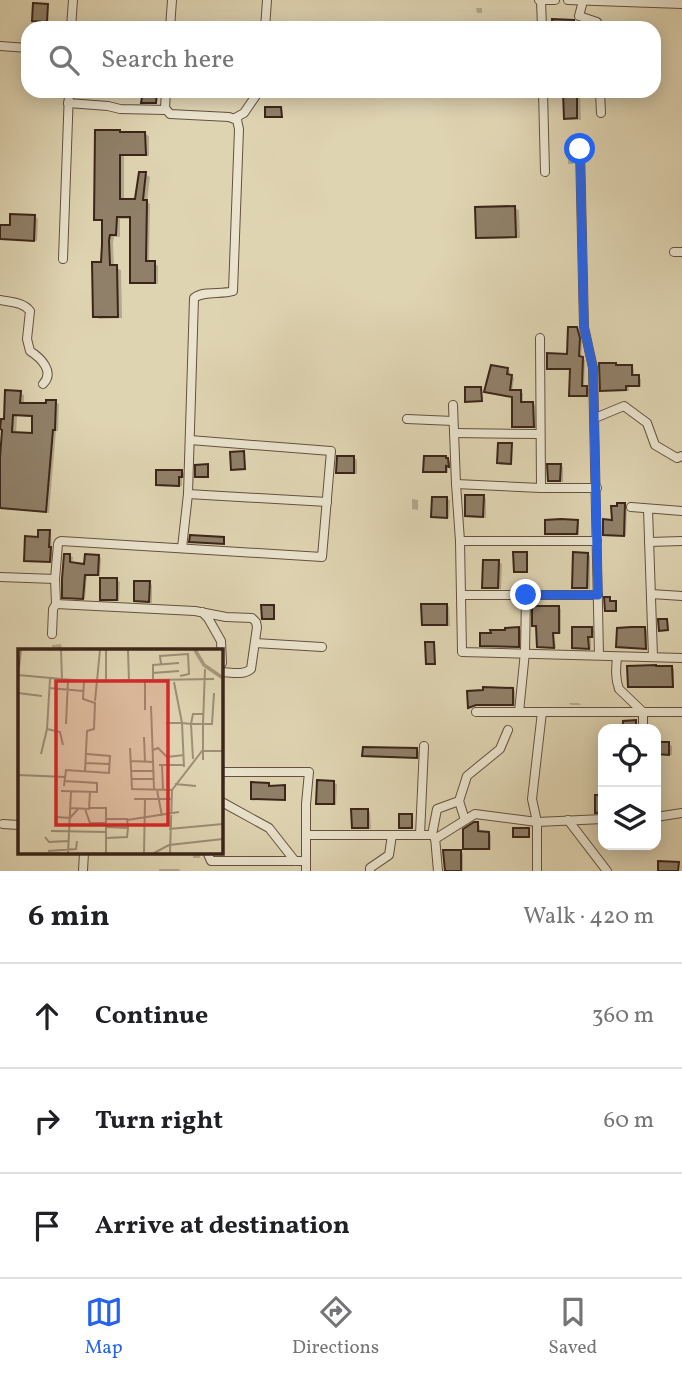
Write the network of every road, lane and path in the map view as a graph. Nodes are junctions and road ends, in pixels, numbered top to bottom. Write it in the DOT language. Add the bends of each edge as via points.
graph roads {
  1 [pos="73,0"];
  2 [pos="172,0"];
  3 [pos="267,0"];
  4 [pos="539,0"];
  5 [pos="555,0"];
  6 [pos="568,0"];
  7 [pos="583,1"];
  8 [pos="594,1"];
  9 [pos="682,4"];
  10 [pos="72,21"];
  11 [pos="170,21"];
  12 [pos="266,21"];
  13 [pos="541,21"];
  14 [pos="594,21"];
  15 [pos="0,46"];
  16 [pos="21,48"];
  17 [pos="68,98"];
  18 [pos="166,98"];
  19 [pos="254,98"];
  20 [pos="543,98"];
  21 [pos="600,98"];
  22 [pos="68,103"];
  23 [pos="166,110"];
  24 [pos="601,113"];
  25 [pos="237,120"];
  26 [pos="580,149"];
  27 [pos="545,172"];
  28 [pos="63,259"];
  29 [pos="0,300"];
  30 [pos="540,338"];
  31 [pos="43,384"];
  32 [pos="453,405"];
  33 [pos="595,418"];
  34 [pos="407,419"];
  35 [pos="453,421"];
  36 [pos="454,433"];
  37 [pos="540,434"];
  38 [pos="190,440"];
  39 [pos="682,456"];
  40 [pos="456,485"];
  41 [pos="541,488"];
  42 [pos="597,488"];
  43 [pos="188,494"];
  44 [pos="327,502"];
  45 [pos="631,507"];
  46 [pos="648,509"];
  47 [pos="682,511"];
  48 [pos="460,541"];
  49 [pos="597,541"];
  50 [pos="682,541"];
  51 [pos="649,542"];
  52 [pos="182,548"];
  53 [pos="0,577"];
  54 [pos="55,579"];
  55 [pos="651,594"];
  56 [pos="461,595"];
  57 [pos="526,595"];
  58 [pos="598,595"];
  59 [pos="682,596"];
  60 [pos="56,604"];
  61 [pos="202,612"];
  62 [pos="52,634"];
  63 [pos="255,643"];
  64 [pos="322,647"];
  65 [pos="221,649"];
  66 [pos="525,652"];
  67 [pos="599,655"];
  68 [pos="617,657"];
  69 [pos="653,657"];
  70 [pos="682,658"];
  71 [pos="222,671"];
  72 [pos="476,712"];
  73 [pos="520,712"];
  74 [pos="542,712"];
  75 [pos="643,712"];
  76 [pos="682,712"];
  77 [pos="643,724"];
  78 [pos="508,730"];
  79 [pos="424,746"];
  80 [pos="222,772"];
  81 [pos="458,801"];
  82 [pos="222,802"];
  83 [pos="682,813"];
  84 [pos="661,816"];
  85 [pos="598,819"];
  86 [pos="466,820"];
  87 [pos="568,820"];
  88 [pos="537,822"];
  89 [pos="2,824"];
  90 [pos="18,825"];
  91 [pos="307,835"];
  92 [pos="392,835"];
  93 [pos="420,835"];
  94 [pos="433,837"];
  95 [pos="84,853"];
  96 [pos="207,853"];
  97 [pos="295,861"];
  98 [pos="306,861"];
  99 [pos="83,871"];
  100 [pos="306,871"];
  101 [pos="370,871"];
  102 [pos="438,871"];
  103 [pos="537,871"];
  104 [pos="607,871"];
  1 -- 10 [label="street"];
  2 -- 11 [label="street"];
  3 -- 12 [label="street"];
  4 -- 5 [label="street"];
  4 -- 13 [label="street"];
  6 -- 7 [label="street"];
  7 -- 8 [label="street"];
  7 -- 14 [label="street" via="579,16"];
  8 -- 9 [label="street"];
  15 -- 16 [label="street"];
  17 -- 22 [label="street"];
  18 -- 23 [label="street"];
  19 -- 25 [label="street"];
  20 -- 27 [label="street"];
  21 -- 24 [label="street"];
  22 -- 23 [label="street"];
  22 -- 28 [label="street"];
  23 -- 25 [label="street"];
  25 -- 38 [label="street" via="233,291 194,298"];
  26 -- 33 [label="street" via="584,327 593,368"];
  29 -- 31 [label="street" via="30,311 27,339 30,351 46,367 48,376"];
  30 -- 37 [label="street"];
  32 -- 35 [label="street"];
  33 -- 39 [label="street" via="624,406 647,423 655,445 677,458"];
  33 -- 42 [label="street"];
  34 -- 35 [label="street"];
  35 -- 36 [label="street"];
  36 -- 37 [label="street"];
  36 -- 40 [label="street"];
  37 -- 41 [label="street"];
  38 -- 43 [label="street"];
  38 -- 44 [label="street" via="331,452"];
  40 -- 41 [label="street"];
  40 -- 48 [label="street"];
  41 -- 42 [label="street"];
  42 -- 49 [label="street"];
  43 -- 44 [label="street"];
  43 -- 52 [label="street"];
  44 -- 52 [label="street" via="322,557"];
  45 -- 46 [label="street"];
  46 -- 47 [label="street"];
  46 -- 51 [label="street"];
  48 -- 49 [label="street"];
  48 -- 56 [label="street"];
  49 -- 58 [label="street"];
  50 -- 51 [label="street"];
  51 -- 55 [label="street"];
  52 -- 54 [label="street" via="61,541"];
  53 -- 54 [label="street"];
  54 -- 60 [label="street"];
  55 -- 59 [label="street"];
  55 -- 69 [label="street"];
  56 -- 57 [label="street"];
  56 -- 66 [label="street" via="462,652"];
  57 -- 58 [label="street"];
  57 -- 66 [label="street"];
  58 -- 67 [label="street"];
  60 -- 61 [label="street"];
  60 -- 62 [label="street"];
  61 -- 63 [label="street" via="252,618 257,626"];
  61 -- 65 [label="street"];
  63 -- 64 [label="street"];
  63 -- 71 [label="street" via="247,673"];
  66 -- 67 [label="street"];
  66 -- 73 [label="street"];
  67 -- 68 [label="street"];
  68 -- 69 [label="street"];
  68 -- 75 [label="street" via="619,689"];
  69 -- 70 [label="street"];
  72 -- 73 [label="street"];
  73 -- 74 [label="street"];
  74 -- 75 [label="street"];
  74 -- 88 [label="street" via="532,799"];
  75 -- 76 [label="street"];
  75 -- 77 [label="street"];
  78 -- 81 [label="street" via="500,750 467,776"];
  79 -- 93 [label="street"];
  80 -- 91 [label="street" via="309,772"];
  81 -- 86 [label="street"];
  81 -- 94 [label="street" via="437,809"];
  82 -- 97 [label="street" via="270,828"];
  83 -- 84 [label="street"];
  85 -- 87 [label="street"];
  86 -- 88 [label="street" via="475,814"];
  86 -- 94 [label="street"];
  87 -- 88 [label="street"];
  87 -- 104 [label="street"];
  88 -- 103 [label="street"];
  89 -- 90 [label="street"];
  91 -- 92 [label="street"];
  91 -- 98 [label="street"];
  92 -- 93 [label="street"];
  92 -- 101 [label="street" via="389,855"];
  93 -- 94 [label="street"];
  94 -- 102 [label="street"];
  95 -- 99 [label="street"];
  96 -- 97 [label="street" via="211,861"];
  97 -- 98 [label="street"];
  98 -- 100 [label="street"];
}
